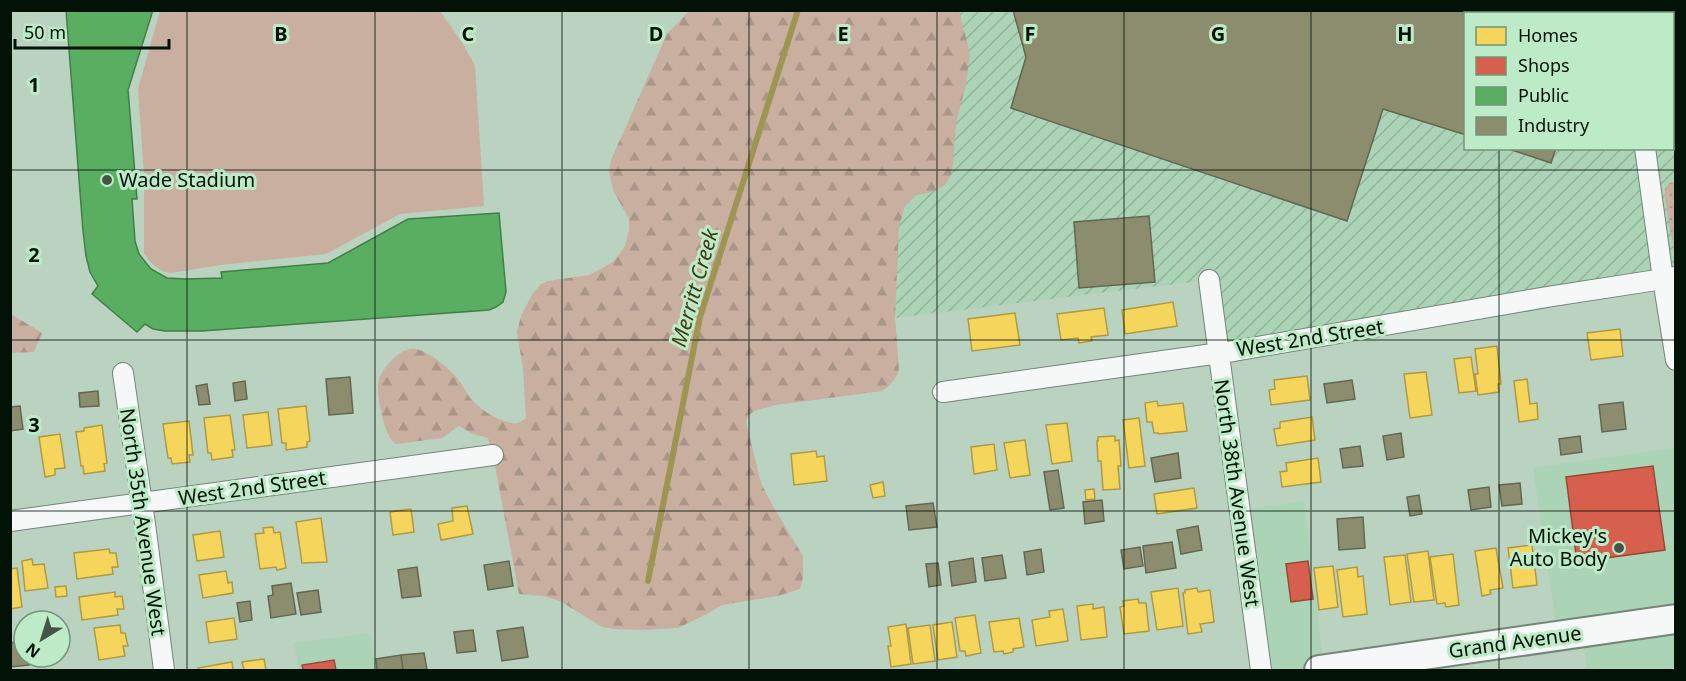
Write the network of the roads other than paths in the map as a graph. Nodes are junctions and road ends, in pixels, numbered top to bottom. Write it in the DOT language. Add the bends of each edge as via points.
graph roads {
  1 [pos="1645,150"];
  2 [pos="1669,278"];
  3 [pos="1209,279"];
  4 [pos="1218,352"];
  5 [pos="1676,360"];
  6 [pos="123,374"];
  7 [pos="943,392"];
  8 [pos="494,455"];
  9 [pos="142,503"];
  10 [pos="10,520"];
  11 [pos="1676,619"];
  12 [pos="164,670"];
  13 [pos="1261,670"];
  14 [pos="1319,670"];
  1 -- 2 [label="street"];
  2 -- 4 [label="street, West 2nd Street"];
  2 -- 5 [label="street"];
  3 -- 4 [label="street, North 38th Avenue West"];
  4 -- 7 [label="street, West 2nd Street"];
  4 -- 13 [label="street, North 38th Avenue West"];
  6 -- 9 [label="street, North 35th Avenue West"];
  8 -- 9 [label="street, West 2nd Street"];
  9 -- 10 [label="street, West 2nd Street"];
  9 -- 12 [label="street, North 35th Avenue West"];
  11 -- 14 [label="main road, Grand Avenue"];
}
